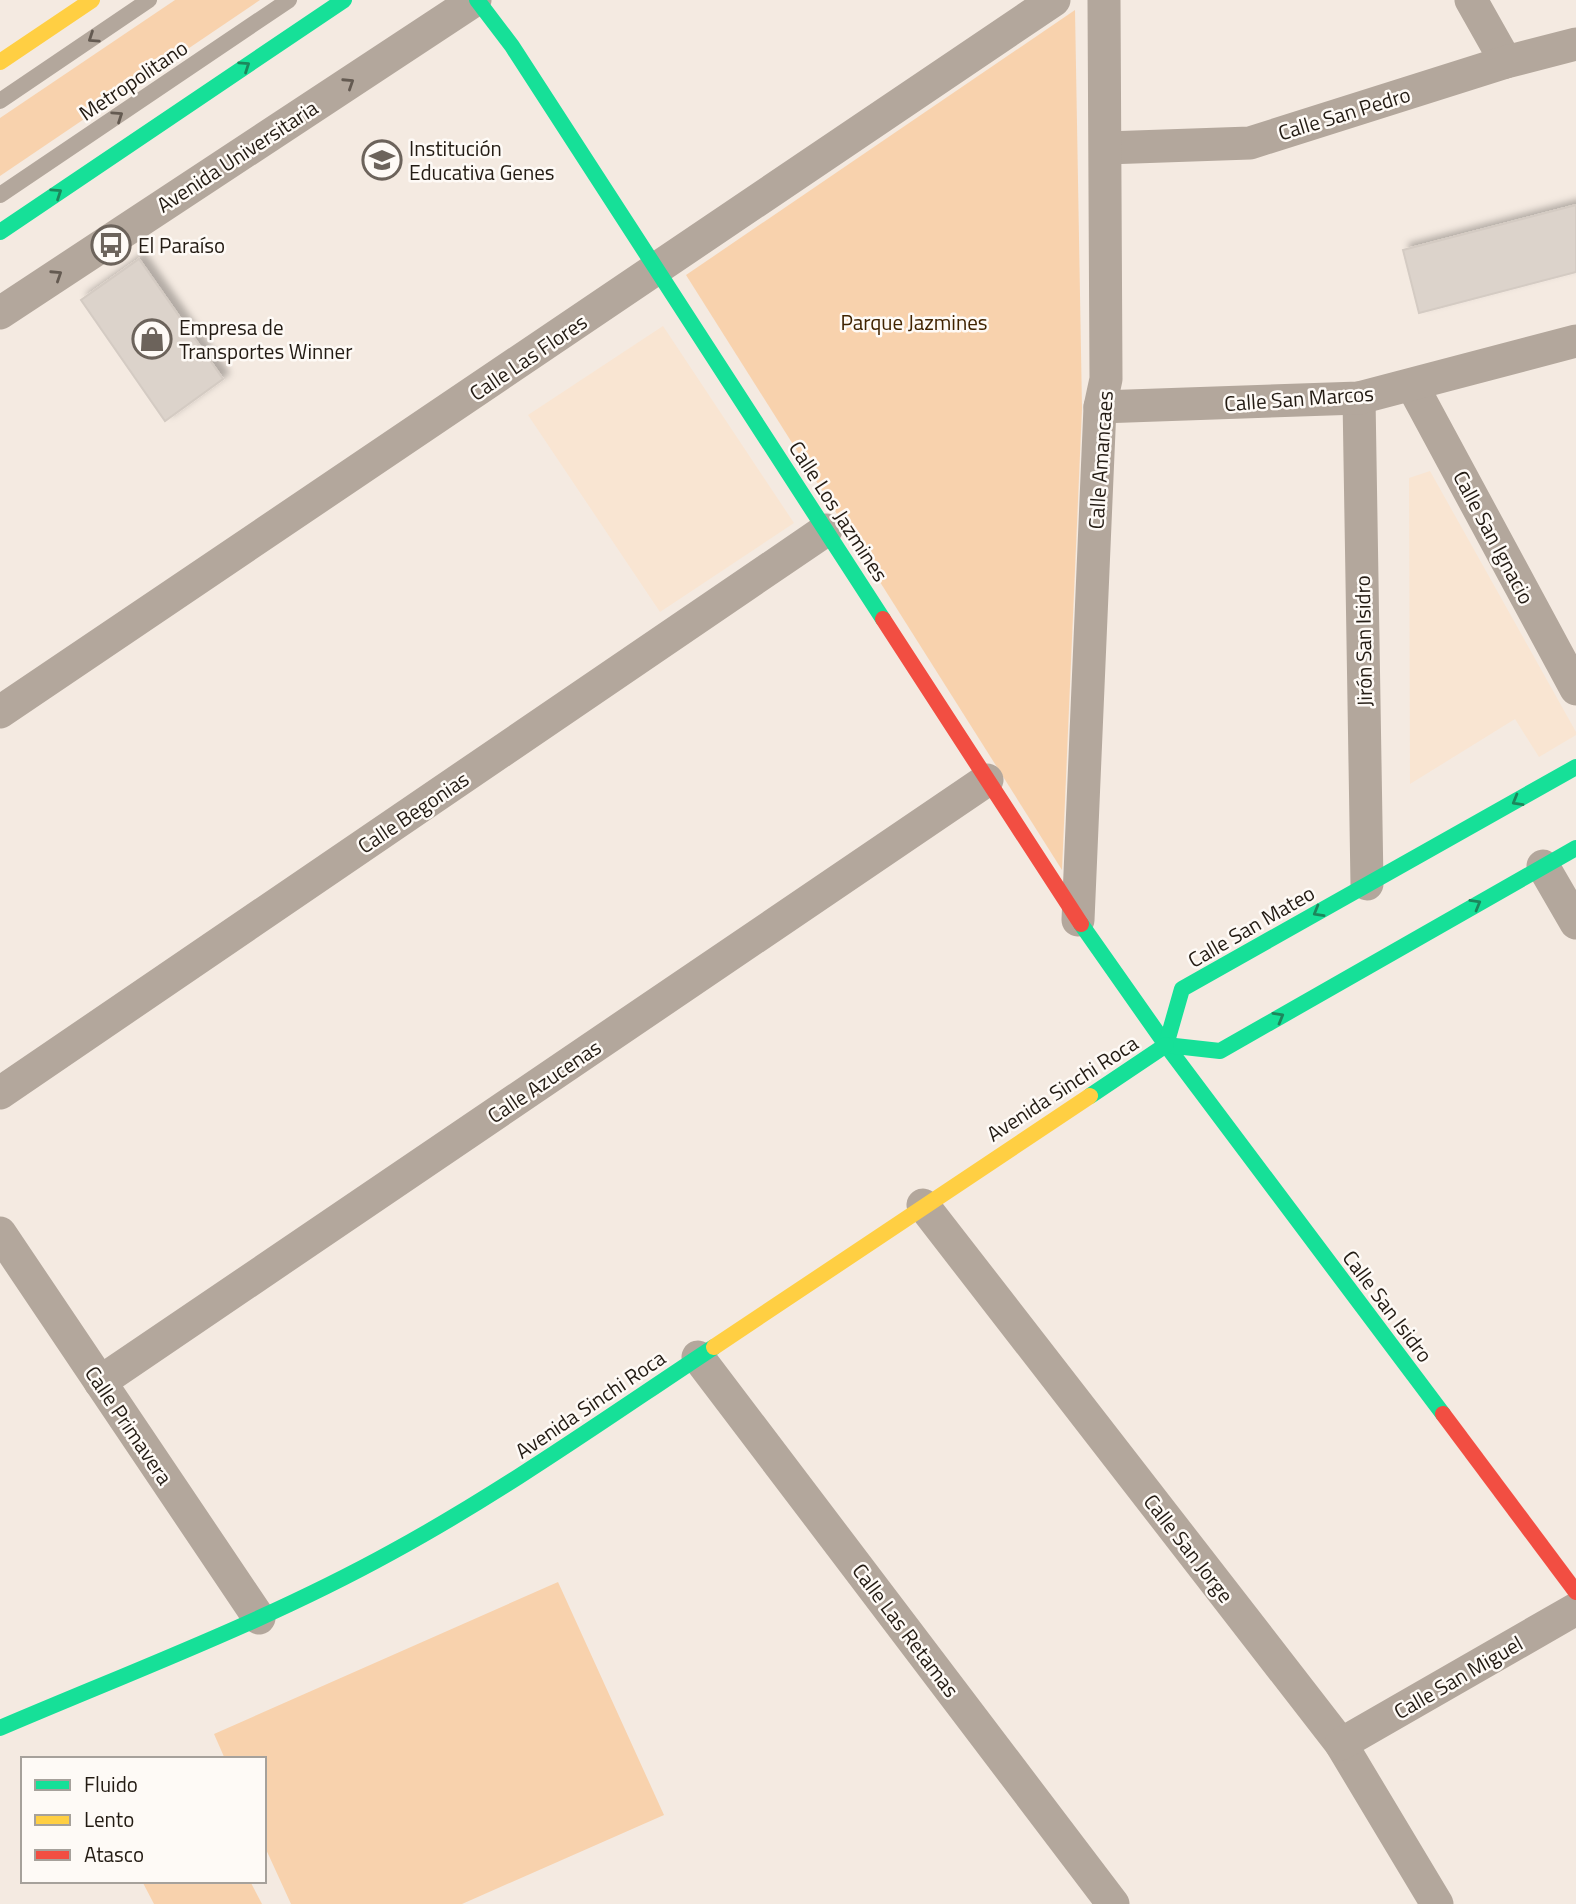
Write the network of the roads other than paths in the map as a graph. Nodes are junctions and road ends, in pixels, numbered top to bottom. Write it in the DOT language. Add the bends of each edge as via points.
graph roads {
  1 [pos="92,0"];
  2 [pos="149,0"];
  3 [pos="289,0"];
  4 [pos="344,0"];
  5 [pos="476,0"];
  6 [pos="1054,0"];
  7 [pos="1104,0"];
  8 [pos="1471,0"];
  9 [pos="1576,44"];
  10 [pos="0,62"];
  11 [pos="1506,62"];
  12 [pos="0,101"];
  13 [pos="1106,148"];
  14 [pos="0,195"];
  15 [pos="0,232"];
  16 [pos="657,270"];
  17 [pos="0,313"];
  18 [pos="1576,341"];
  19 [pos="1412,385"];
  20 [pos="1359,398"];
  21 [pos="1100,407"];
  22 [pos="826,530"];
  23 [pos="1576,689"];
  24 [pos="0,712"];
  25 [pos="1576,767"];
  26 [pos="987,780"];
  27 [pos="1576,848"];
  28 [pos="1544,866"];
  29 [pos="1367,884"];
  30 [pos="1078,920"];
  31 [pos="1576,923"];
  32 [pos="1166,1045"];
  33 [pos="0,1093"];
  34 [pos="923,1205"];
  35 [pos="0,1233"];
  36 [pos="698,1357"];
  37 [pos="100,1382"];
  38 [pos="1576,1592"];
  39 [pos="1576,1609"];
  40 [pos="259,1618"];
  41 [pos="0,1728"];
  42 [pos="1341,1744"];
  43 [pos="1113,1904"];
  44 [pos="1437,1904"];
  1 -- 10 [label="street"];
  2 -- 12 [label="lane, one-way"];
  14 -- 3 [label="lane, Metropolitano, one-way"];
  15 -- 4 [label="street, one-way"];
  5 -- 16 [label="street, Calle Los Jazmines" via="512,46"];
  17 -- 5 [label="street, Avenida Universitaria, one-way"];
  6 -- 16 [label="street, Calle Las Flores"];
  7 -- 13 [label="street, Calle Amancaes"];
  8 -- 11 [label="street"];
  9 -- 11 [label="street, Calle San Pedro"];
  11 -- 13 [label="street, Calle San Pedro" via="1250,143"];
  13 -- 21 [label="street, Calle Amancaes" via="1106,379"];
  16 -- 22 [label="street, Calle Los Jazmines"];
  16 -- 24 [label="street, Calle Las Flores"];
  18 -- 19 [label="street, Calle San Marcos"];
  19 -- 20 [label="street, Calle San Marcos"];
  19 -- 23 [label="street, Calle San Ignacio"];
  20 -- 21 [label="street, Calle San Marcos"];
  20 -- 29 [label="street, Jirón San Isidro"];
  21 -- 30 [label="street, Calle Amancaes"];
  22 -- 26 [label="street, Calle Los Jazmines"];
  22 -- 33 [label="street, Calle Begonias"];
  25 -- 29 [label="street, Calle San Mateo, one-way"];
  26 -- 30 [label="street, Calle Los Jazmines"];
  26 -- 37 [label="street, Calle Azucenas"];
  27 -- 28 [label="street"];
  28 -- 31 [label="street"];
  32 -- 28 [label="street, one-way" via="1220,1051"];
  29 -- 32 [label="street, Calle San Mateo, one-way" via="1182,989"];
  30 -- 32 [label="street, Calle Los Jazmines"];
  32 -- 34 [label="street, Avenida Sinchi Roca"];
  32 -- 38 [label="street, Calle San Isidro"];
  34 -- 36 [label="street, Avenida Sinchi Roca"];
  34 -- 42 [label="street, Calle San Jorge"];
  35 -- 37 [label="street, Calle Primavera"];
  36 -- 40 [label="street, Avenida Sinchi Roca" via="513,1481 391,1553"];
  36 -- 43 [label="street, Calle Las Retamas"];
  37 -- 40 [label="street, Calle Primavera"];
  39 -- 42 [label="street, Calle San Miguel"];
  40 -- 41 [label="street, Avenida Sinchi Roca"];
  42 -- 44 [label="street, Calle San Jorge"];
}
